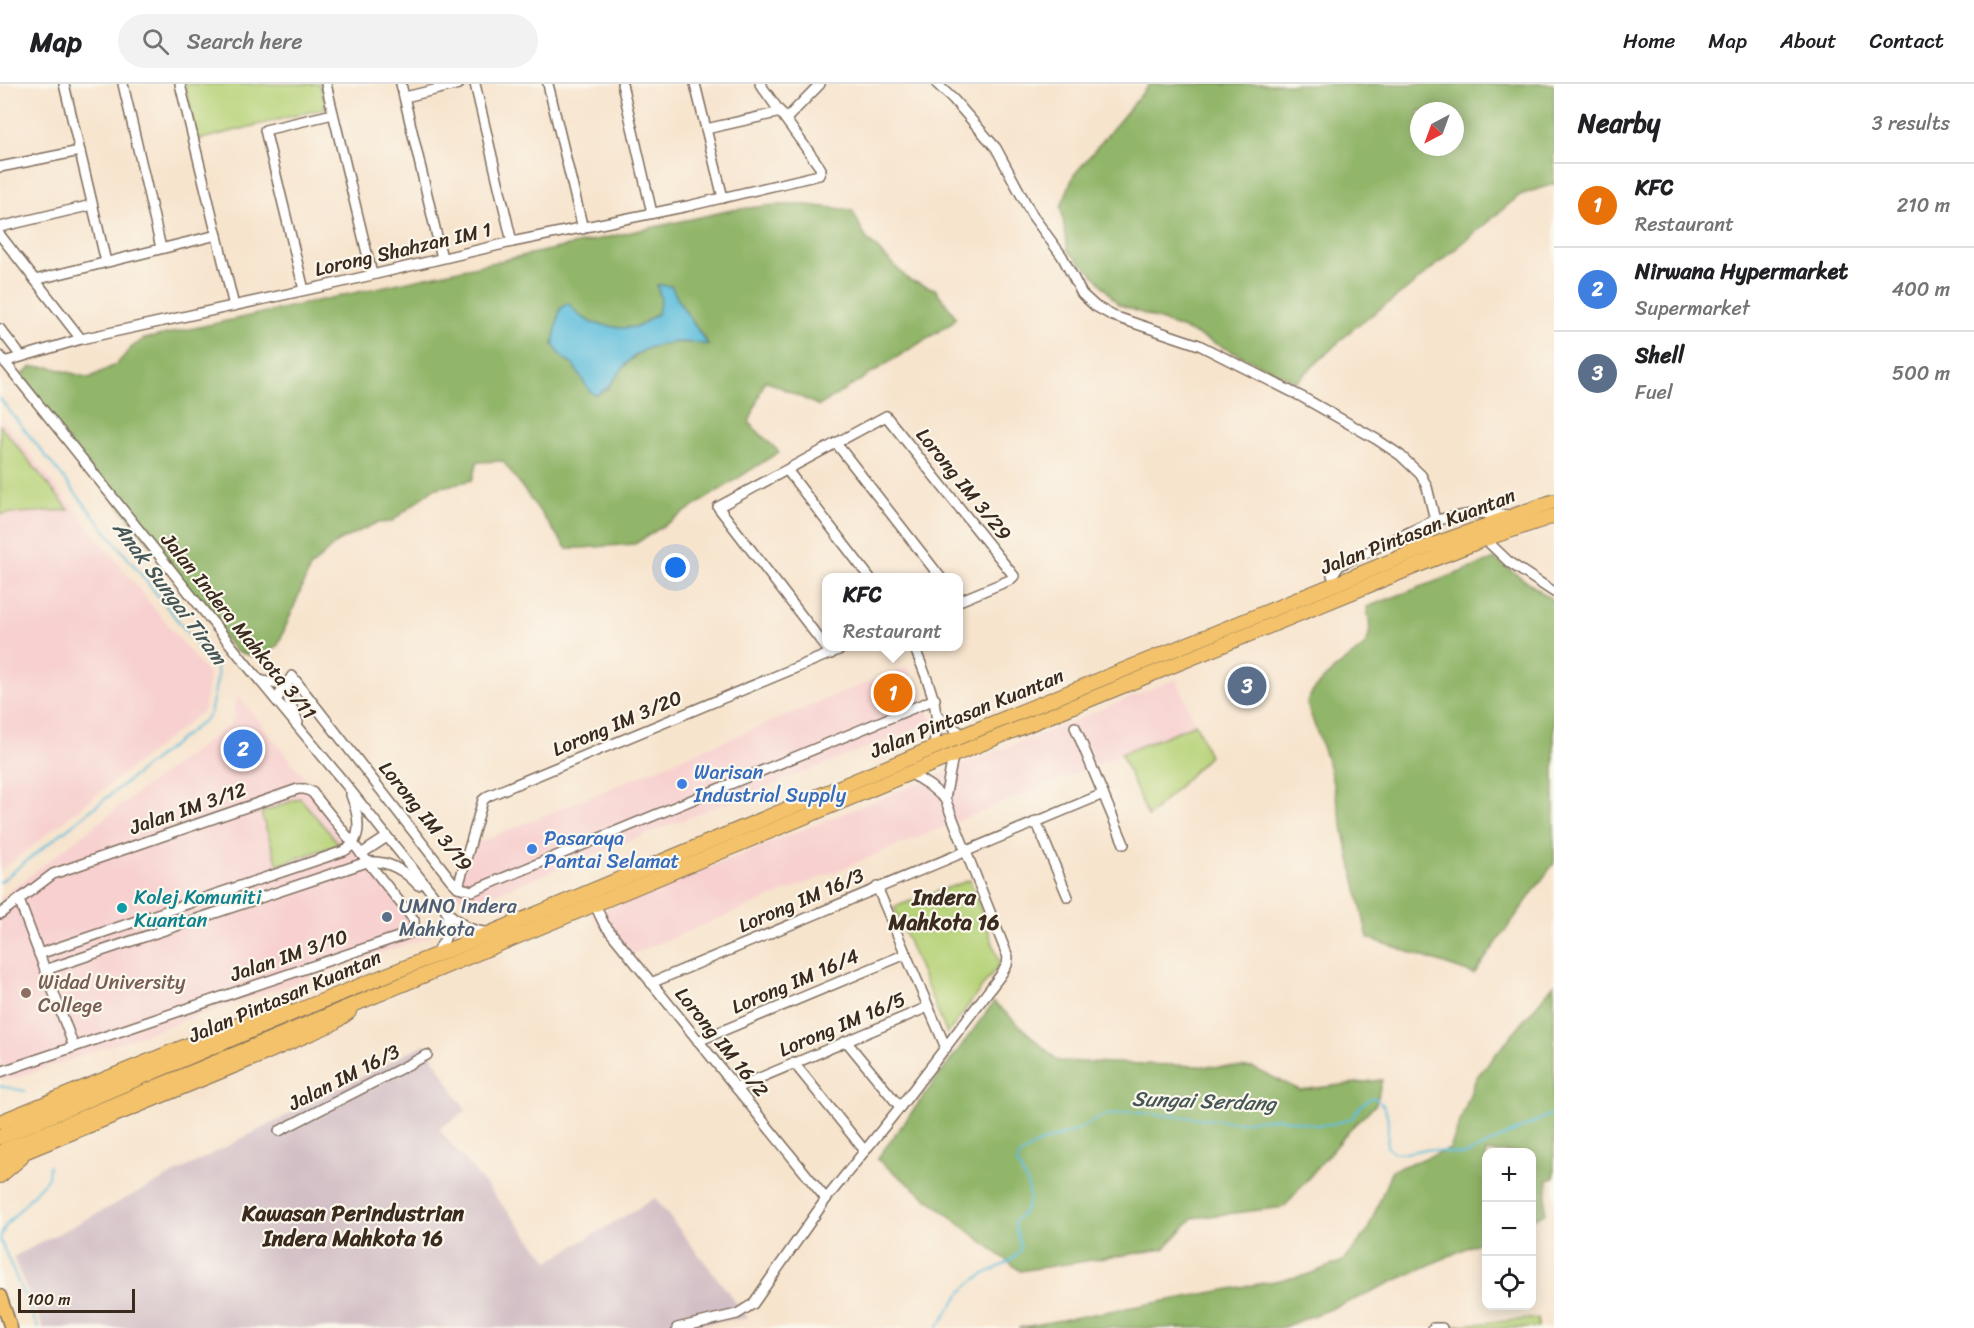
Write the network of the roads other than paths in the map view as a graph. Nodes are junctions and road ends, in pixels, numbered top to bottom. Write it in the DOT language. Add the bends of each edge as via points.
graph roads {
  1 [pos="64,84"];
  2 [pos="123,84"];
  3 [pos="180,84"];
  4 [pos="326,84"];
  5 [pos="401,84"];
  6 [pos="459,84"];
  7 [pos="475,84"];
  8 [pos="548,84"];
  9 [pos="622,84"];
  10 [pos="695,84"];
  11 [pos="760,84"];
  12 [pos="820,84"];
  13 [pos="937,84"];
  14 [pos="405,97"];
  15 [pos="333,114"];
  16 [pos="783,116"];
  17 [pos="706,129"];
  18 [pos="80,151"];
  19 [pos="0,168"];
  20 [pos="723,198"];
  21 [pos="92,205"];
  22 [pos="652,213"];
  23 [pos="0,227"];
  24 [pos="583,229"];
  25 [pos="0,235"];
  26 [pos="217,235"];
  27 [pos="512,242"];
  28 [pos="161,248"];
  29 [pos="442,258"];
  30 [pos="106,262"];
  31 [pos="372,274"];
  32 [pos="35,280"];
  33 [pos="304,290"];
  34 [pos="234,306"];
  35 [pos="0,329"];
  36 [pos="81,339"];
  37 [pos="21,356"];
  38 [pos="2,359"];
  39 [pos="836,443"];
  40 [pos="787,470"];
  41 [pos="1554,501"];
  42 [pos="1512,515"];
  43 [pos="1554,516"];
  44 [pos="1436,520"];
  45 [pos="1485,539"];
  46 [pos="866,573"];
  47 [pos="937,573"];
  48 [pos="1336,584"];
  49 [pos="1554,592"];
  50 [pos="963,598"];
  51 [pos="822,642"];
  52 [pos="829,651"];
  53 [pos="837,651"];
  54 [pos="916,651"];
  55 [pos="831,654"];
  56 [pos="258,679"];
  57 [pos="289,680"];
  58 [pos="935,699"];
  59 [pos="276,700"];
  60 [pos="937,714"];
  61 [pos="1075,727"];
  62 [pos="301,729"];
  63 [pos="964,735"];
  64 [pos="933,747"];
  65 [pos="953,756"];
  66 [pos="910,773"];
  67 [pos="343,781"];
  68 [pos="1103,794"];
  69 [pos="945,799"];
  70 [pos="1036,821"];
  71 [pos="387,837"];
  72 [pos="353,844"];
  73 [pos="1124,844"];
  74 [pos="966,850"];
  75 [pos="364,858"];
  76 [pos="458,887"];
  77 [pos="877,887"];
  78 [pos="434,897"];
  79 [pos="1068,897"];
  80 [pos="19,900"];
  81 [pos="595,904"];
  82 [pos="176,908"];
  83 [pos="447,912"];
  84 [pos="0,914"];
  85 [pos="182,923"];
  86 [pos="493,932"];
  87 [pos="39,954"];
  88 [pos="906,954"];
  89 [pos="433,956"];
  90 [pos="45,970"];
  91 [pos="651,982"];
  92 [pos="346,991"];
  93 [pos="370,998"];
  94 [pos="928,1007"];
  95 [pos="698,1041"];
  96 [pos="846,1041"];
  97 [pos="74,1047"];
  98 [pos="946,1048"];
  99 [pos="427,1055"];
  100 [pos="794,1063"];
  101 [pos="0,1072"];
  102 [pos="736,1088"];
  103 [pos="35,1107"];
  104 [pos="900,1107"];
  105 [pos="0,1114"];
  106 [pos="0,1122"];
  107 [pos="279,1131"];
  108 [pos="0,1137"];
  109 [pos="32,1149"];
  110 [pos="865,1151"];
  111 [pos="0,1152"];
  112 [pos="0,1162"];
  113 [pos="0,1176"];
  114 [pos="826,1199"];
  115 [pos="0,1296"];
  116 [pos="11,1328"];
  117 [pos="677,1328"];
  118 [pos="1433,1328"];
  119 [pos="1442,1328"];
  1 -- 18 [label="street"];
  2 -- 28 [label="street"];
  3 -- 26 [label="street"];
  4 -- 15 [label="street"];
  5 -- 14 [label="street"];
  6 -- 14 [label="street"];
  7 -- 27 [label="street"];
  8 -- 24 [label="street"];
  9 -- 22 [label="street"];
  10 -- 17 [label="street"];
  11 -- 16 [label="street"];
  12 -- 16 [label="street"];
  13 -- 44 [label="street" via="996,148 1032,215 1062,256 1082,294 1095,306 1200,345 1376,439 1421,475"];
  14 -- 29 [label="street"];
  15 -- 31 [label="street"];
  15 -- 33 [label="street" via="265,130"];
  16 -- 17 [label="street"];
  16 -- 20 [label="street, Lorong Shahzan IM 1" via="821,169 819,175"];
  17 -- 20 [label="street"];
  18 -- 19 [label="street"];
  18 -- 21 [label="street"];
  20 -- 22 [label="street, Lorong Shahzan IM 1"];
  21 -- 23 [label="street"];
  21 -- 30 [label="street"];
  22 -- 24 [label="street, Lorong Shahzan IM 1"];
  24 -- 27 [label="street, Lorong Shahzan IM 1"];
  25 -- 32 [label="street"];
  26 -- 28 [label="street"];
  26 -- 34 [label="street"];
  27 -- 29 [label="street, Lorong Shahzan IM 1"];
  28 -- 30 [label="street"];
  29 -- 31 [label="street, Lorong Shahzan IM 1"];
  30 -- 32 [label="street"];
  31 -- 33 [label="street, Lorong Shahzan IM 1"];
  32 -- 36 [label="street"];
  33 -- 34 [label="street, Lorong Shahzan IM 1"];
  34 -- 36 [label="street, Lorong Shahzan IM 1"];
  35 -- 37 [label="street"];
  36 -- 37 [label="street, Lorong Shahzan IM 1"];
  37 -- 38 [label="street, Lorong Shahzan IM 1"];
  38 -- 56 [label="street, Jalan Indera Mahkota 3/11"];
  39 -- 40 [label="street"];
  39 -- 47 [label="street"];
  39 -- 50 [label="street, Lorong IM 3/29" via="886,416 1014,576"];
  40 -- 46 [label="street"];
  40 -- 51 [label="street" via="718,507"];
  41 -- 42 [label="highway, Jalan Pintasan Kuantan"];
  42 -- 44 [label="street" via="1479,513"];
  42 -- 48 [label="highway, Jalan Pintasan Kuantan"];
  43 -- 45 [label="highway, Jalan Pintasan Kuantan"];
  44 -- 48 [label="street" via="1340,565 1332,575"];
  45 -- 49 [label="street" via="1510,563"];
  45 -- 65 [label="highway, Jalan Pintasan Kuantan"];
  48 -- 63 [label="highway, Jalan Pintasan Kuantan"];
  52 -- 55 [label="street"];
  53 -- 55 [label="street, Lorong IM 3/20"];
  54 -- 58 [label="street"];
  55 -- 76 [label="street, Lorong IM 3/20" via="488,796 483,800"];
  56 -- 57 [label="street" via="280,685"];
  56 -- 59 [label="street, Jalan Indera Mahkota 3/11"];
  57 -- 59 [label="street"];
  57 -- 62 [label="street" via="289,700"];
  57 -- 76 [label="street, Lorong IM 3/19"];
  58 -- 60 [label="street"];
  58 -- 76 [label="street, Lorong IM 3/19" via="472,891"];
  59 -- 62 [label="street, Jalan Indera Mahkota 3/11"];
  60 -- 63 [label="street"];
  60 -- 64 [label="street"];
  61 -- 68 [label="street"];
  62 -- 67 [label="street, Jalan Indera Mahkota 3/11"];
  63 -- 64 [label="highway, Jalan Pintasan Kuantan"];
  64 -- 86 [label="highway, Jalan Pintasan Kuantan"];
  65 -- 66 [label="highway, Jalan Pintasan Kuantan"];
  65 -- 69 [label="street"];
  66 -- 69 [label="street"];
  66 -- 81 [label="highway, Jalan Pintasan Kuantan"];
  67 -- 71 [label="street, Jalan Indera Mahkota 3/11"];
  67 -- 72 [label="street" via="351,793 357,818 358,833"];
  68 -- 70 [label="street, Lorong IM 16/3"];
  68 -- 73 [label="street"];
  69 -- 74 [label="street"];
  70 -- 74 [label="street, Lorong IM 16/3"];
  70 -- 79 [label="street"];
  71 -- 75 [label="street"];
  71 -- 78 [label="street, Jalan Indera Mahkota 3/11"];
  72 -- 75 [label="street, Jalan IM 3/10"];
  72 -- 80 [label="street, Jalan IM 3/12" via="312,792 298,789 53,874"];
  72 -- 82 [label="street" via="344,851"];
  74 -- 77 [label="street, Lorong IM 16/3"];
  74 -- 98 [label="street" via="1008,957 1000,976"];
  75 -- 78 [label="street" via="395,866"];
  75 -- 85 [label="street"];
  75 -- 97 [label="street, Jalan IM 3/10" via="414,920 410,933"];
  77 -- 88 [label="street"];
  77 -- 91 [label="street, Lorong IM 16/3"];
  78 -- 83 [label="street, Jalan Indera Mahkota 3/11"];
  80 -- 84 [label="street, Jalan IM 3/12"];
  80 -- 87 [label="street"];
  81 -- 91 [label="street, Lorong IM 16/2" via="604,924"];
  81 -- 93 [label="highway, Jalan Pintasan Kuantan"];
  82 -- 85 [label="street"];
  82 -- 87 [label="street"];
  83 -- 86 [label="street, Jalan Indera Mahkota 3/11" via="465,927"];
  83 -- 89 [label="street" via="448,932"];
  85 -- 90 [label="street"];
  86 -- 89 [label="highway, Jalan Pintasan Kuantan"];
  87 -- 90 [label="street"];
  88 -- 94 [label="street"];
  88 -- 95 [label="street, Lorong IM 16/4"];
  89 -- 92 [label="highway, Jalan Pintasan Kuantan"];
  90 -- 97 [label="street"];
  91 -- 95 [label="street, Lorong IM 16/2"];
  92 -- 103 [label="highway" via="293,1003"];
  92 -- 108 [label="highway, Jalan Pintasan Kuantan"];
  93 -- 109 [label="highway" via="332,1024"];
  93 -- 111 [label="highway, Jalan Pintasan Kuantan"];
  94 -- 96 [label="street, Lorong IM 16/5"];
  94 -- 98 [label="street"];
  95 -- 102 [label="street, Lorong IM 16/2"];
  96 -- 100 [label="street, Lorong IM 16/5"];
  96 -- 104 [label="street"];
  97 -- 101 [label="street"];
  98 -- 104 [label="street"];
  99 -- 107 [label="street, Jalan IM 16/3"];
  100 -- 102 [label="street, Lorong IM 16/5"];
  100 -- 110 [label="street"];
  102 -- 114 [label="street, Lorong IM 16/2"];
  103 -- 105 [label="highway"];
  103 -- 106 [label="highway"];
  104 -- 110 [label="street"];
  109 -- 112 [label="highway"];
  109 -- 113 [label="highway"];
  110 -- 114 [label="street"];
  114 -- 117 [label="street" via="753,1304 737,1314"];
  115 -- 116 [label="main road"];
  118 -- 119 [label="street"];
}
